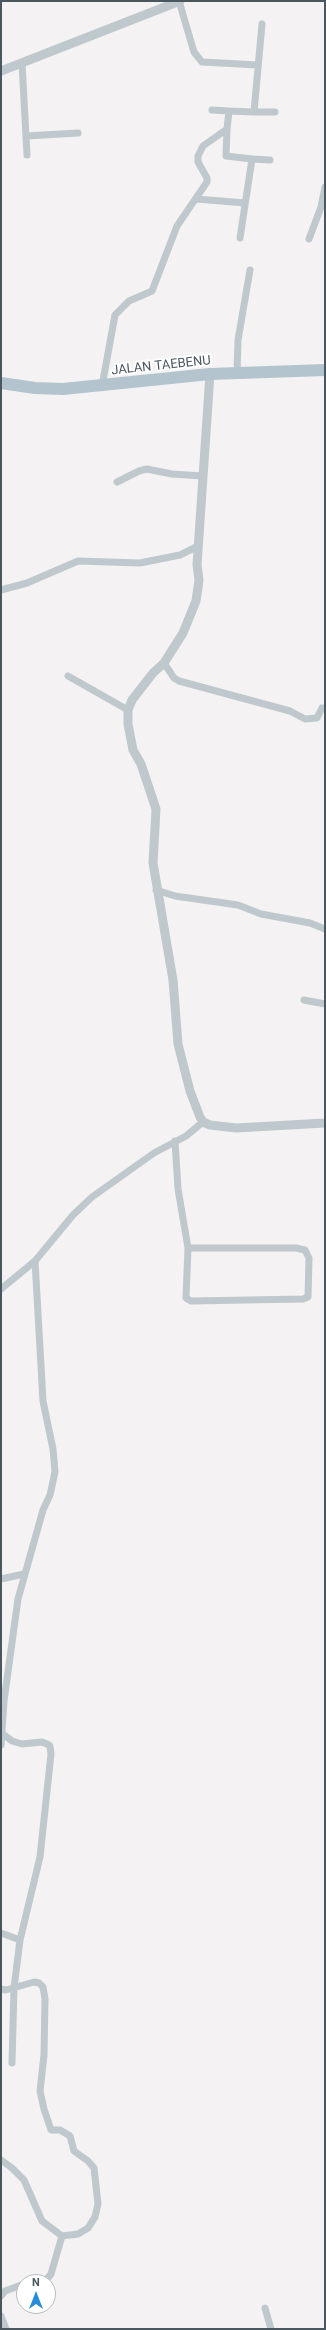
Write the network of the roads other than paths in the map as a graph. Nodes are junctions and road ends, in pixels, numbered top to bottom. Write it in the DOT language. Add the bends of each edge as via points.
graph roads {
  1 [pos="180,1"];
  2 [pos="262,24"];
  3 [pos="22,63"];
  4 [pos="258,65"];
  5 [pos="1,71"];
  6 [pos="212,110"];
  7 [pos="229,111"];
  8 [pos="254,112"];
  9 [pos="275,112"];
  10 [pos="227,129"];
  11 [pos="78,133"];
  12 [pos="26,136"];
  13 [pos="28,155"];
  14 [pos="252,160"];
  15 [pos="270,160"];
  16 [pos="325,187"];
  17 [pos="197,199"];
  18 [pos="245,203"];
  19 [pos="240,238"];
  20 [pos="309,239"];
  21 [pos="250,270"];
  22 [pos="325,370"];
  23 [pos="237,372"];
  24 [pos="210,374"];
  25 [pos="1,383"];
  26 [pos="102,386"];
  27 [pos="203,476"];
  28 [pos="117,482"];
  29 [pos="198,546"];
  30 [pos="1,590"];
  31 [pos="164,663"];
  32 [pos="68,676"];
  33 [pos="322,708"];
  34 [pos="128,710"];
  35 [pos="156,890"];
  36 [pos="325,929"];
  37 [pos="304,1000"];
  38 [pos="325,1004"];
  39 [pos="203,1122"];
  40 [pos="325,1123"];
  41 [pos="175,1141"];
  42 [pos="188,1248"];
  43 [pos="35,1261"];
  44 [pos="1,1289"];
  45 [pos="24,1574"];
  46 [pos="1,1579"];
  47 [pos="4,1687"];
  48 [pos="3,1734"];
  49 [pos="1,1745"];
  50 [pos="1,1933"];
  51 [pos="20,1940"];
  52 [pos="14,1988"];
  53 [pos="1,1989"];
  54 [pos="12,2063"];
  55 [pos="1,2160"];
  56 [pos="62,2236"];
  57 [pos="51,2274"];
  58 [pos="16,2287"];
  59 [pos="1,2296"];
  60 [pos="266,2308"];
  61 [pos="1,2316"];
  62 [pos="6,2329"];
  63 [pos="271,2329"];
  1 -- 3 [label="street"];
  1 -- 4 [label="street" via="194,52 202,62"];
  2 -- 4 [label="street"];
  3 -- 5 [label="street"];
  3 -- 12 [label="street"];
  4 -- 8 [label="street"];
  6 -- 7 [label="street"];
  7 -- 8 [label="street"];
  7 -- 10 [label="street"];
  8 -- 9 [label="street"];
  10 -- 14 [label="street" via="226,156"];
  10 -- 17 [label="street" via="203,146 198,156 207,182"];
  11 -- 12 [label="street"];
  12 -- 13 [label="street"];
  14 -- 15 [label="street"];
  14 -- 18 [label="street"];
  16 -- 20 [label="street" via="321,207"];
  17 -- 18 [label="street"];
  17 -- 26 [label="street" via="177,226 152,291 129,301 115,314"];
  18 -- 19 [label="street"];
  21 -- 23 [label="street" via="238,340"];
  22 -- 23 [label="main road, JALAN TAEBENU"];
  23 -- 24 [label="main road, JALAN TAEBENU"];
  24 -- 26 [label="main road, JALAN TAEBENU"];
  24 -- 27 [label="street"];
  25 -- 26 [label="main road, JALAN TAEBENU" via="35,388"];
  27 -- 28 [label="street" via="147,469"];
  27 -- 29 [label="street"];
  29 -- 30 [label="street" via="180,555 140,563 78,561 27,583"];
  29 -- 31 [label="street" via="199,580 196,601 184,633"];
  31 -- 33 [label="street" via="179,681 290,711 305,718 317,718"];
  31 -- 34 [label="street" via="132,700"];
  32 -- 34 [label="street"];
  34 -- 35 [label="street" via="133,750 142,764 156,809 153,863"];
  35 -- 36 [label="street" via="175,896 238,905 262,914"];
  35 -- 39 [label="street" via="173,980 178,1044 190,1091"];
  37 -- 38 [label="street"];
  39 -- 40 [label="street" via="216,1127 236,1128"];
  39 -- 41 [label="street" via="186,1136"];
  41 -- 42 [label="street" via="178,1189"];
  41 -- 43 [label="street" via="92,1197 73,1215"];
  42 -- 42 [label="street" via="184,1292 188,1300 303,1299 308,1296 309,1258 305,1250"];
  43 -- 44 [label="street"];
  43 -- 45 [label="street" via="44,1402 55,1472"];
  45 -- 46 [label="street"];
  45 -- 47 [label="street"];
  47 -- 48 [label="street"];
  48 -- 49 [label="street"];
  48 -- 51 [label="street" via="12,1741 22,1744 47,1744 50,1746 51,1754 40,1857"];
  50 -- 51 [label="street"];
  51 -- 52 [label="street"];
  52 -- 53 [label="street"];
  52 -- 54 [label="street"];
  52 -- 56 [label="street" via="34,1982 39,1982 43,1987 44,2055 40,2091 44,2109 51,2130 60,2130 70,2136 74,2151 88,2161 95,2172 98,2197 95,2217 81,2233"];
  55 -- 56 [label="street" via="24,2180 39,2217"];
  56 -- 57 [label="street"];
  58 -- 59 [label="street" via="5,2291"];
  60 -- 63 [label="street"];
  61 -- 62 [label="street"];
}
